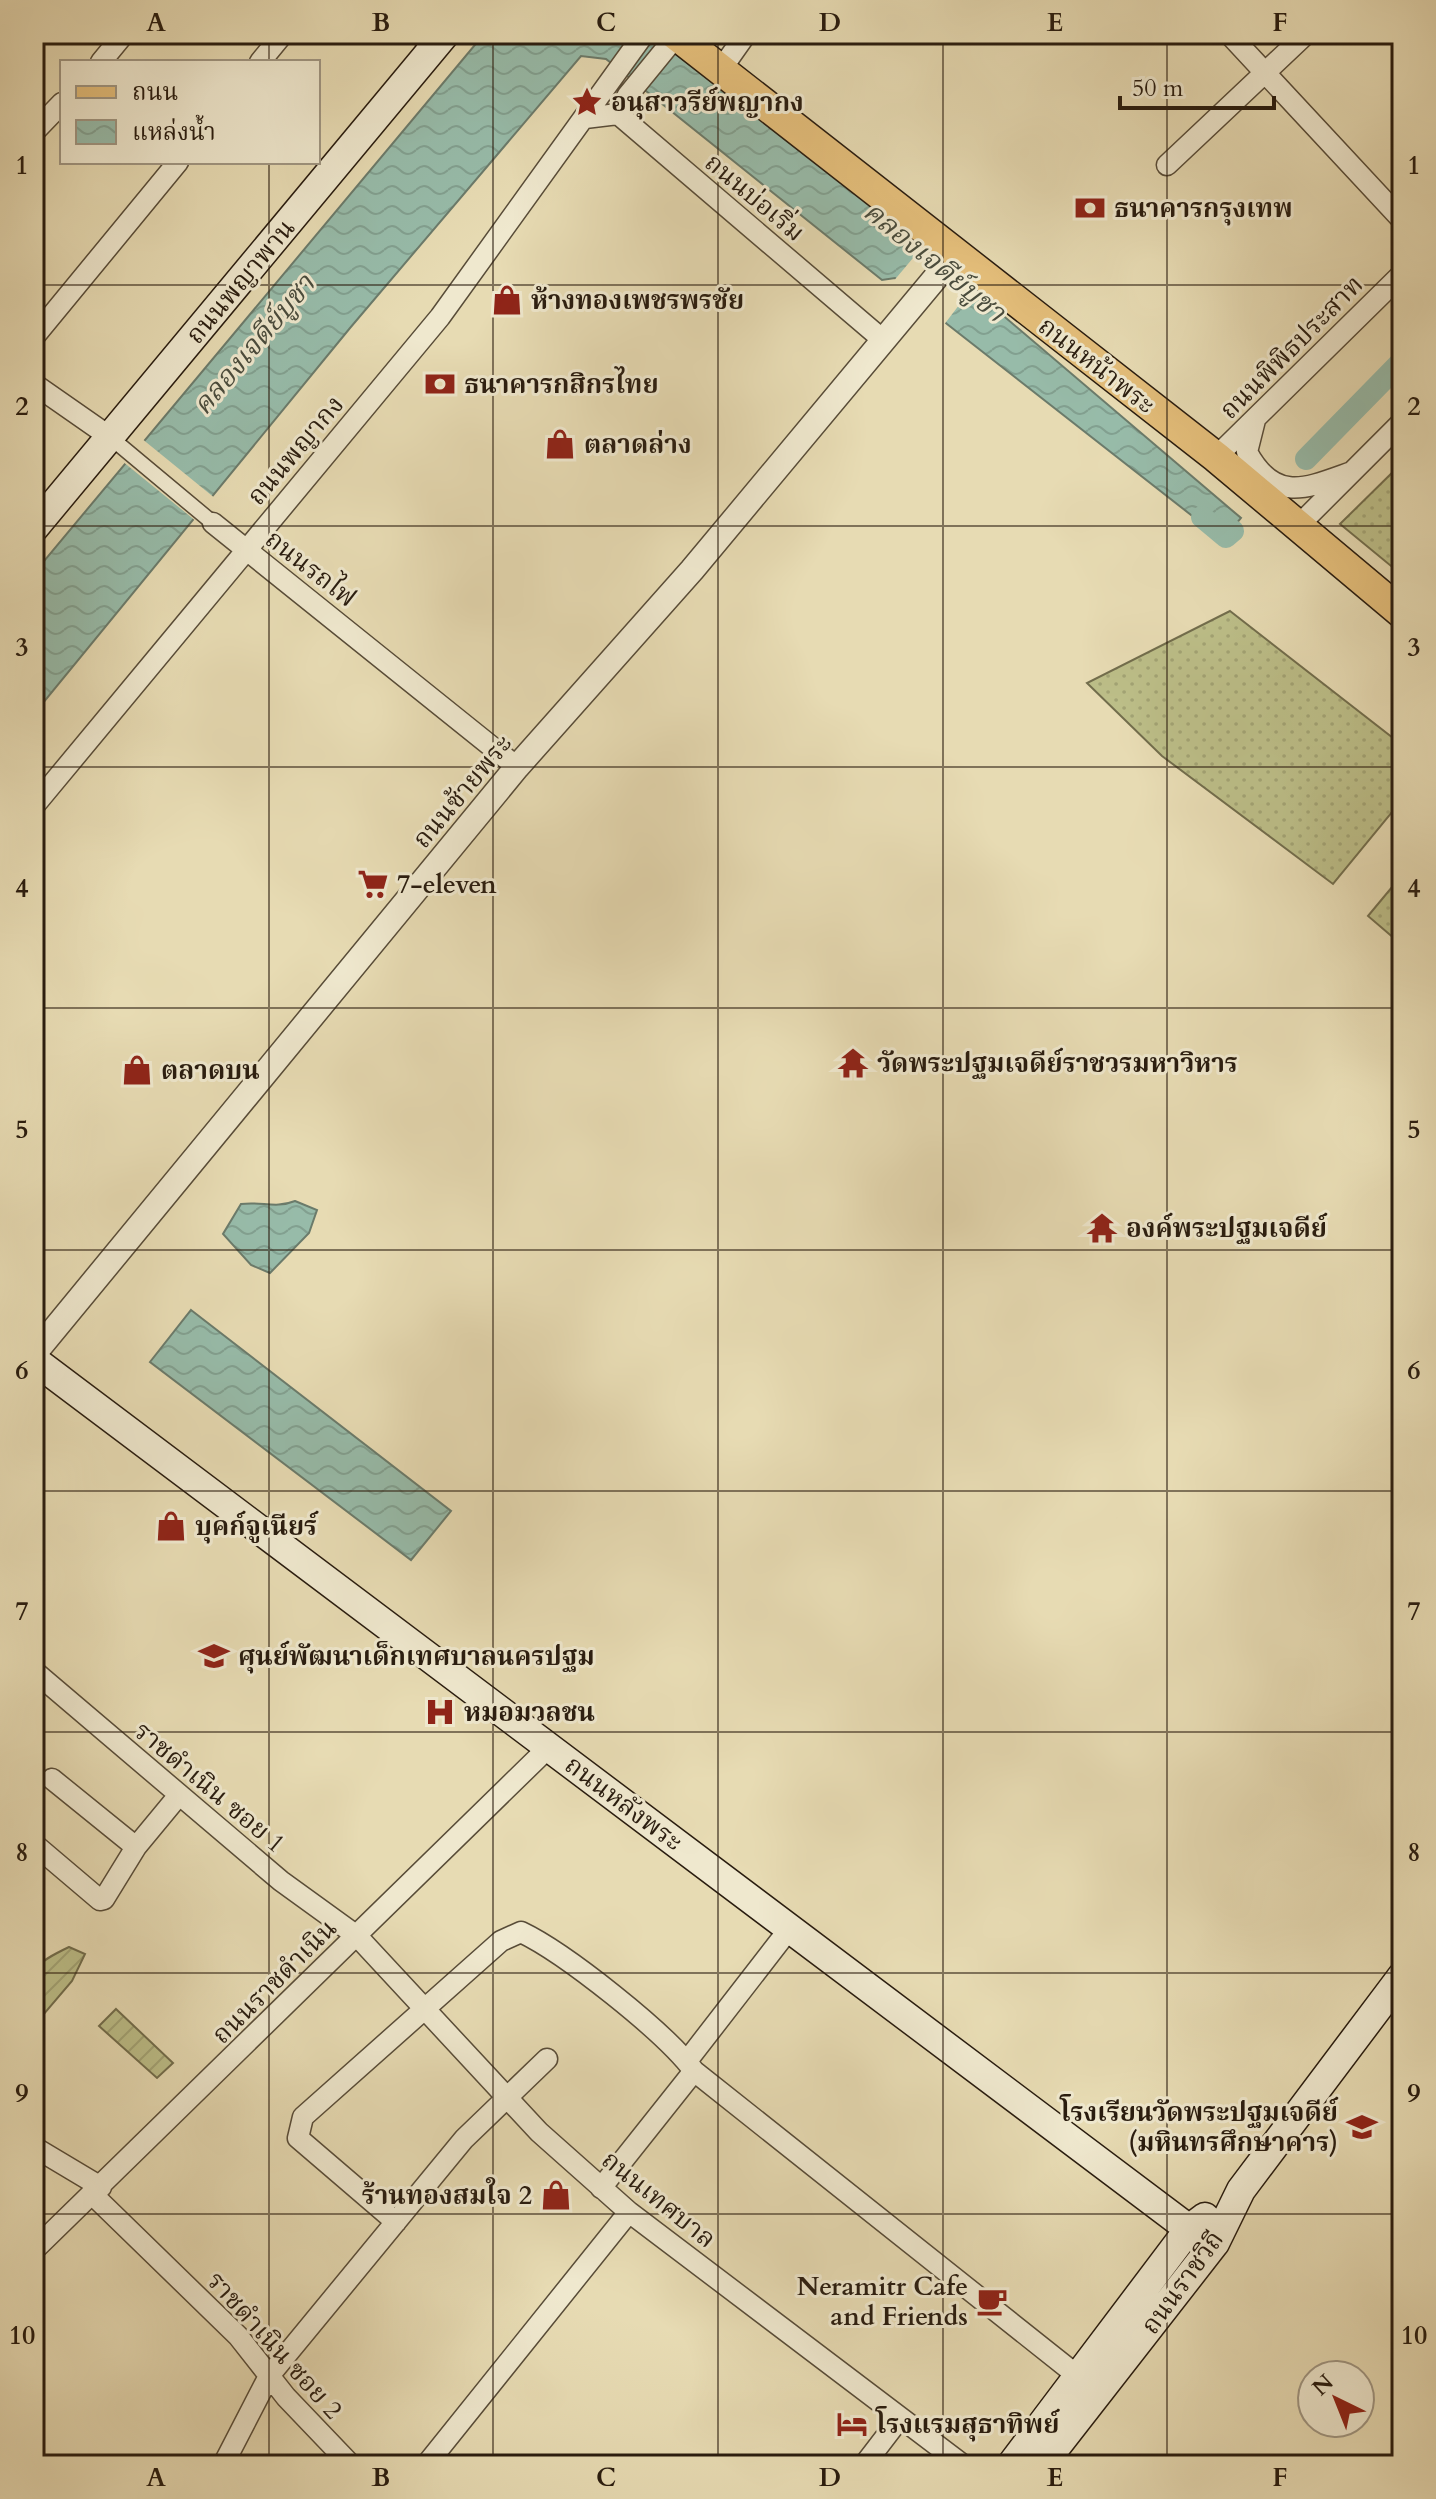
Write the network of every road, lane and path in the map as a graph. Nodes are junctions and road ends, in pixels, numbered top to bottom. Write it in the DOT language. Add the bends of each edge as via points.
graph roads {
  1 [pos="124,34"];
  2 [pos="283,34"];
  3 [pos="746,34"];
  4 [pos="1229,34"];
  5 [pos="1306,34"];
  6 [pos="433,38"];
  7 [pos="641,38"];
  8 [pos="673,39"];
  9 [pos="103,60"];
  10 [pos="262,60"];
  11 [pos="722,68"];
  12 [pos="1264,73"];
  13 [pos="60,105"];
  14 [pos="618,114"];
  15 [pos="585,118"];
  16 [pos="34,132"];
  17 [pos="176,164"];
  18 [pos="1167,165"];
  19 [pos="1402,220"];
  20 [pos="928,231"];
  21 [pos="942,270"];
  22 [pos="1402,274"];
  23 [pos="981,276"];
  24 [pos="888,334"];
  25 [pos="34,337"];
  26 [pos="34,384"];
  27 [pos="1257,416"];
  28 [pos="1402,422"];
  29 [pos="118,442"];
  30 [pos="1226,465"];
  31 [pos="1352,472"];
  32 [pos="1290,519"];
  33 [pos="213,523"];
  34 [pos="34,528"];
  35 [pos="246,550"];
  36 [pos="1402,613"];
  37 [pos="517,767"];
  38 [pos="34,806"];
  39 [pos="34,1357"];
  40 [pos="34,1671"];
  41 [pos="549,1747"];
  42 [pos="52,1779"];
  43 [pos="179,1795"];
  44 [pos="34,1844"];
  45 [pos="136,1847"];
  46 [pos="790,1928"];
  47 [pos="357,1936"];
  48 [pos="1402,1976"];
  49 [pos="427,2009"];
  50 [pos="547,2059"];
  51 [pos="690,2066"];
  52 [pos="508,2097"];
  53 [pos="34,2147"];
  54 [pos="601,2188"];
  55 [pos="96,2190"];
  56 [pos="1241,2190"];
  57 [pos="629,2212"];
  58 [pos="396,2222"];
  59 [pos="1189,2229"];
  60 [pos="1215,2243"];
  61 [pos="34,2250"];
  62 [pos="269,2376"];
  63 [pos="1079,2377"];
  64 [pos="900,2418"];
  65 [pos="1051,2462"];
  66 [pos="223,2465"];
  67 [pos="351,2465"];
  68 [pos="426,2465"];
  69 [pos="864,2465"];
  70 [pos="963,2465"];
  71 [pos="1011,2465"];
  1 -- 9 [label="street"];
  2 -- 10 [label="street"];
  3 -- 11 [label="street"];
  4 -- 12 [label="street"];
  5 -- 12 [label="street"];
  6 -- 29 [label="main road, ถนนพญาพาน"];
  7 -- 15 [label="street, ถนนพญากง"];
  8 -- 11 [label="main road, ถนนหน้าพระ"];
  8 -- 14 [label="street"];
  11 -- 20 [label="main road, ถนนหน้าพระ"];
  12 -- 18 [label="street"];
  12 -- 19 [label="street"];
  13 -- 16 [label="street"];
  14 -- 15 [label="street"];
  14 -- 24 [label="street, ถนนบ่อเริ่ม"];
  15 -- 35 [label="street, ถนนพญากง" via="440,317"];
  17 -- 25 [label="street"];
  20 -- 21 [label="street"];
  20 -- 23 [label="main road, ถนนหน้าพระ"];
  21 -- 23 [label="street"];
  21 -- 24 [label="street, ถนนซ้ายพระ"];
  22 -- 27 [label="street, ถนนพิพิธประสาท"];
  23 -- 30 [label="main road, ถนนหน้าพระ"];
  24 -- 37 [label="street, ถนนซ้ายพระ" via="692,570"];
  26 -- 29 [label="street, ถนนรถไฟ"];
  27 -- 30 [label="street, ถนนพิพิธประสาท"];
  27 -- 31 [label="street" via="1247,452 1276,483 1305,489"];
  28 -- 31 [label="street"];
  29 -- 33 [label="street, ถนนรถไฟ"];
  29 -- 34 [label="main road, ถนนพญาพาน"];
  30 -- 32 [label="main road, ถนนหน้าพระ"];
  31 -- 32 [label="street"];
  32 -- 36 [label="main road, ถนนหน้าพระ"];
  33 -- 35 [label="street, ถนนรถไฟ"];
  35 -- 37 [label="street, ถนนรถไฟ"];
  35 -- 38 [label="street, ถนนพญากง"];
  37 -- 39 [label="street, ถนนซ้ายพระ"];
  39 -- 41 [label="main road, ถนนหลังพระ"];
  40 -- 43 [label="street, ราชดำเนิน ซอย 1"];
  41 -- 46 [label="main road, ถนนหลังพระ"];
  41 -- 47 [label="street, ถนนราชดำเนิน"];
  42 -- 45 [label="street"];
  43 -- 45 [label="street"];
  43 -- 47 [label="street, ราชดำเนิน ซอย 1" via="281,1881"];
  44 -- 45 [label="street" via="100,1900 111,1894"];
  46 -- 51 [label="street"];
  46 -- 59 [label="main road, ถนนหลังพระ"];
  47 -- 49 [label="street, ถนนเทศบาล"];
  47 -- 55 [label="street, ถนนราชดำเนิน"];
  48 -- 56 [label="main road"];
  49 -- 51 [label="street" via="501,1941 521,1932 548,1945"];
  49 -- 52 [label="street, ถนนเทศบาล"];
  49 -- 58 [label="street" via="303,2117 298,2138"];
  50 -- 52 [label="street"];
  51 -- 54 [label="street"];
  51 -- 63 [label="street"];
  52 -- 54 [label="street, ถนนเทศบาล"];
  52 -- 58 [label="street" via="464,2139"];
  53 -- 55 [label="street, ราชดำเนิน ซอย 2"];
  54 -- 57 [label="street, ถนนเทศบาล"];
  55 -- 61 [label="street, ถนนราชดำเนิน"];
  55 -- 62 [label="street, ราชดำเนิน ซอย 2" via="238,2336"];
  56 -- 59 [label="main road, ถนนราชวิถี"];
  56 -- 60 [label="main road, ถนนราชวิถี"];
  57 -- 64 [label="street, ถนนเทศบาล"];
  57 -- 68 [label="street"];
  58 -- 62 [label="street"];
  59 -- 60 [label="main road, ถนนหลังพระ"];
  59 -- 63 [label="main road, ถนนราชวิถี"];
  60 -- 65 [label="main road, ถนนราชวิถี"];
  62 -- 66 [label="street"];
  62 -- 67 [label="street, ราชดำเนิน ซอย 2"];
  63 -- 71 [label="main road, ถนนราชวิถี"];
  64 -- 69 [label="street"];
  64 -- 70 [label="street, ถนนเทศบาล"];
}
